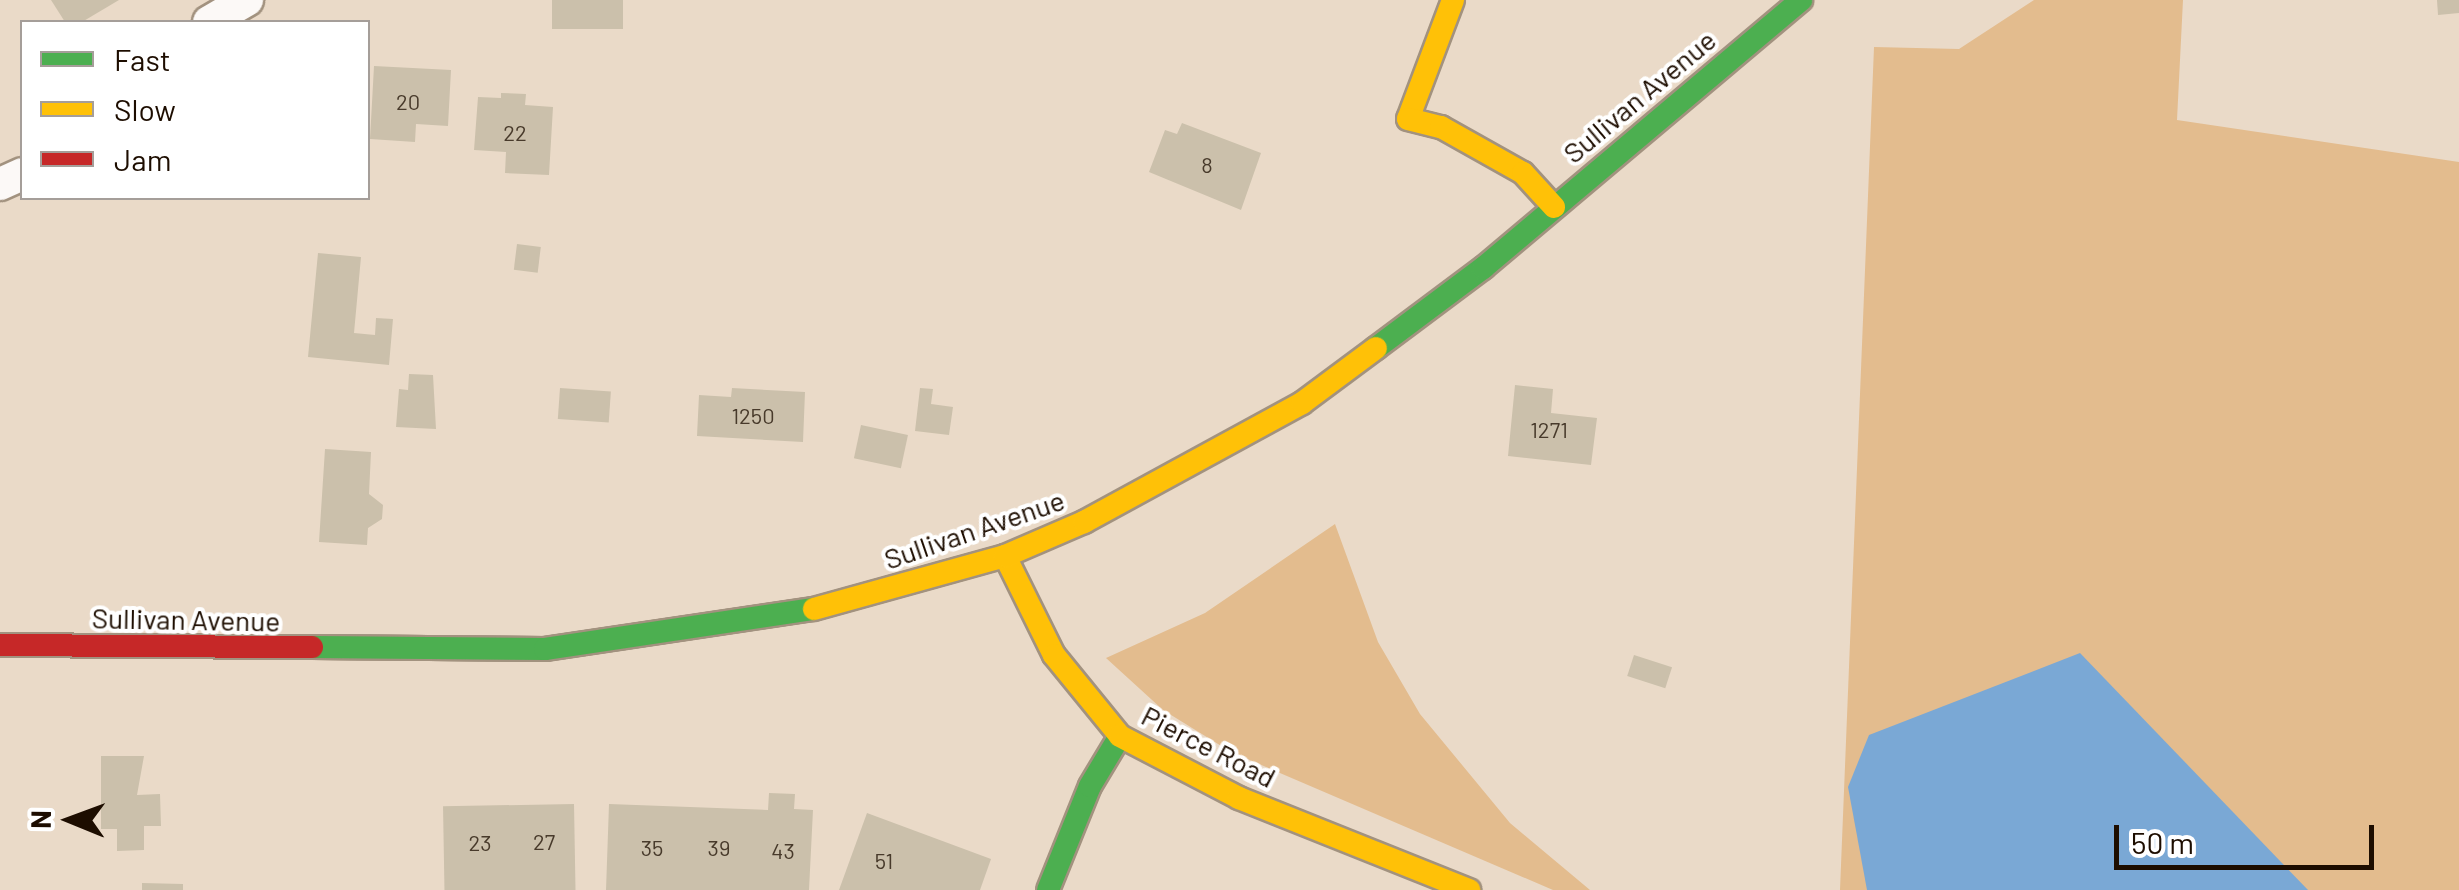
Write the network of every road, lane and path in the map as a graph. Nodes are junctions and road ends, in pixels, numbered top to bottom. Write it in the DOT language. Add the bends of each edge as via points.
graph roads {
  1 [pos="247,0"];
  2 [pos="1454,0"];
  3 [pos="1801,0"];
  4 [pos="212,20"];
  5 [pos="1554,207"];
  6 [pos="1005,556"];
  7 [pos="0,645"];
  8 [pos="1120,736"];
  9 [pos="1048,890"];
  10 [pos="1469,890"];
  1 -- 4 [label="street"];
  2 -- 5 [label="main road" via="1408,119 1440,128 1523,173"];
  3 -- 5 [label="main road, Sullivan Avenue"];
  5 -- 6 [label="main road, Sullivan Avenue" via="1302,403 1120,504"];
  6 -- 7 [label="main road, Sullivan Avenue" via="824,607 546,650"];
  6 -- 8 [label="main road, Pierce Road" via="1054,655"];
  8 -- 9 [label="main road" via="1090,786"];
  8 -- 10 [label="main road, Pierce Road" via="1239,798"];
}
